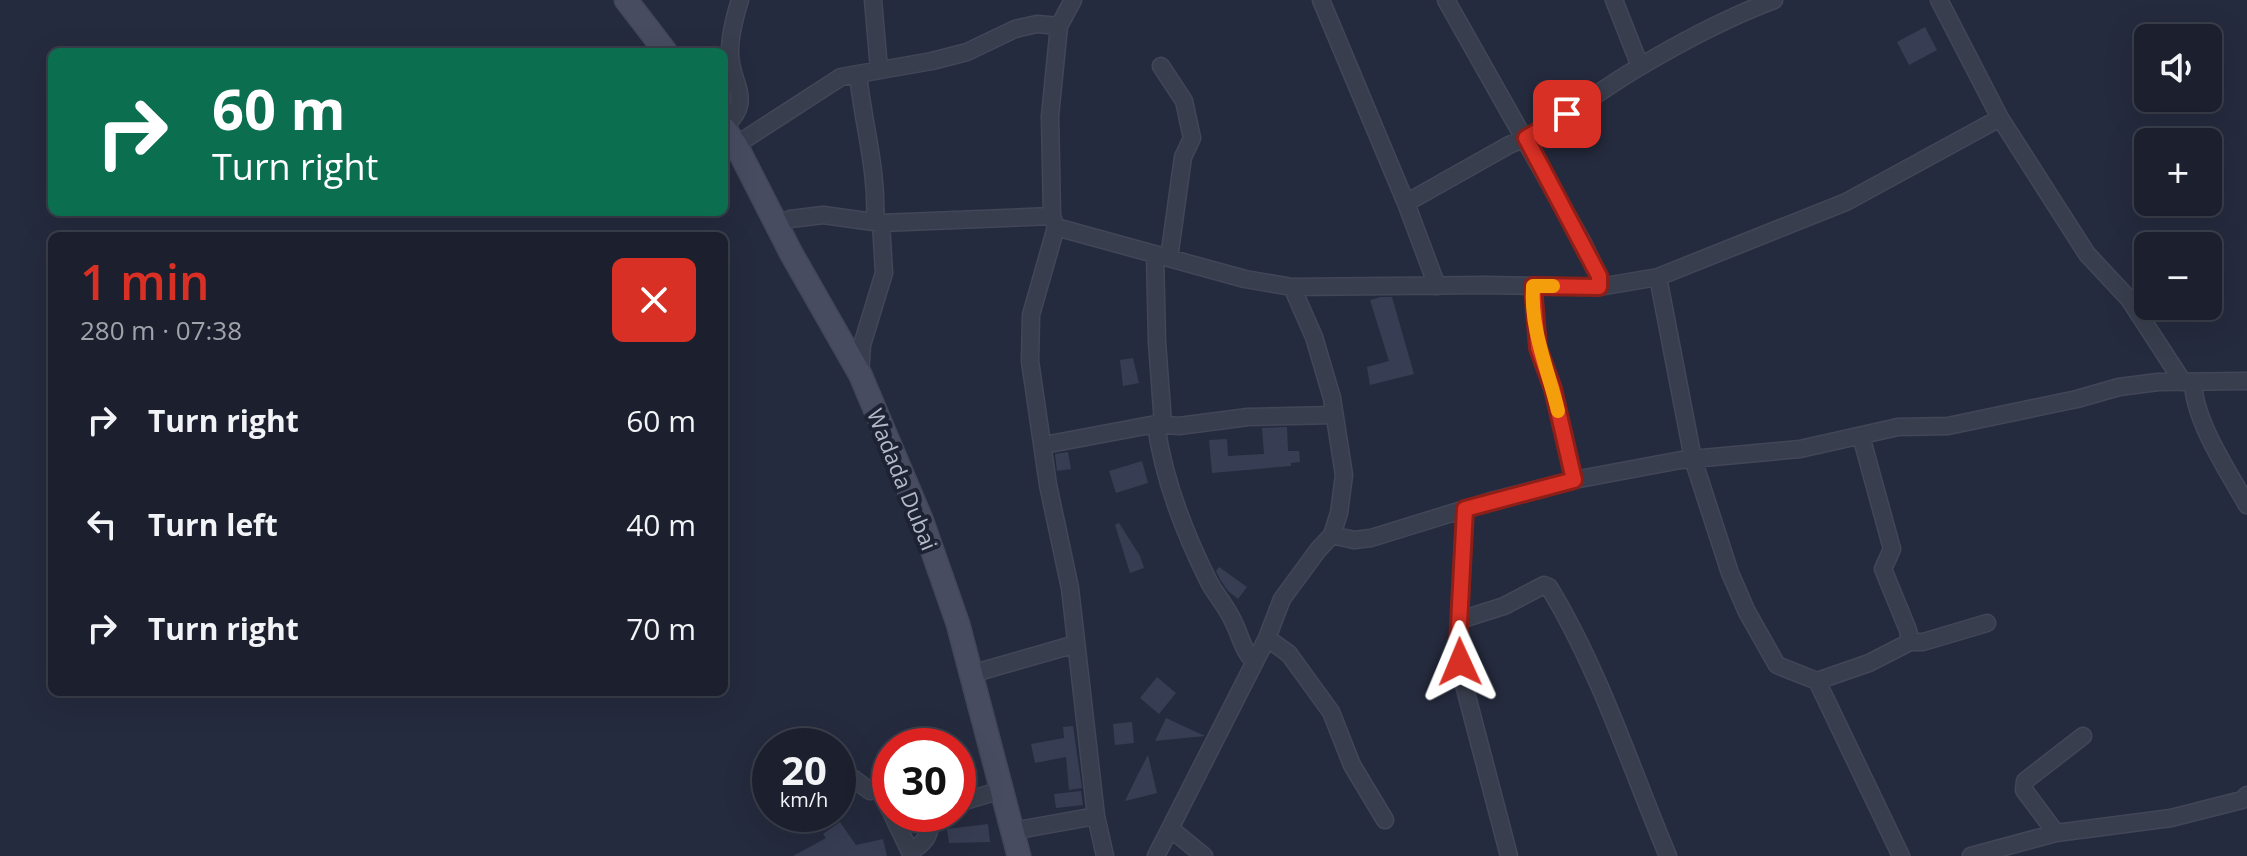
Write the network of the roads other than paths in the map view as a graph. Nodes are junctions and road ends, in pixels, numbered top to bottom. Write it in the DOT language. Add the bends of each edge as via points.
graph roads {
  1 [pos="626,0"];
  2 [pos="740,0"];
  3 [pos="873,0"];
  4 [pos="1073,0"];
  5 [pos="1321,0"];
  6 [pos="1446,0"];
  7 [pos="1614,0"];
  8 [pos="1774,0"];
  9 [pos="1939,0"];
  10 [pos="1750,4"];
  11 [pos="1059,26"];
  12 [pos="663,48"];
  13 [pos="1161,66"];
  14 [pos="1640,66"];
  15 [pos="879,69"];
  16 [pos="858,74"];
  17 [pos="2000,118"];
  18 [pos="728,133"];
  19 [pos="1526,138"];
  20 [pos="1406,203"];
  21 [pos="1054,222"];
  22 [pos="878,223"];
  23 [pos="779,225"];
  24 [pos="1162,256"];
  25 [pos="1658,277"];
  26 [pos="1437,286"];
  27 [pos="1533,286"];
  28 [pos="1292,287"];
  29 [pos="1599,287"];
  30 [pos="860,374"];
  31 [pos="2247,381"];
  32 [pos="2188,382"];
  33 [pos="1333,415"];
  34 [pos="1160,424"];
  35 [pos="1861,436"];
  36 [pos="1044,445"];
  37 [pos="1693,459"];
  38 [pos="1574,480"];
  39 [pos="2247,505"];
  40 [pos="1465,509"];
  41 [pos="1332,535"];
  42 [pos="1460,620"];
  43 [pos="1987,623"];
  44 [pos="1267,638"];
  45 [pos="1910,642"];
  46 [pos="1076,644"];
  47 [pos="1255,662"];
  48 [pos="971,674"];
  49 [pos="1817,681"];
  50 [pos="2083,736"];
  51 [pos="1002,790"];
  52 [pos="976,798"];
  53 [pos="2245,800"];
  54 [pos="1096,816"];
  55 [pos="1385,820"];
  56 [pos="1171,829"];
  57 [pos="1013,831"];
  58 [pos="901,832"];
  59 [pos="929,832"];
  60 [pos="2056,833"];
  61 [pos="911,854"];
  62 [pos="1019,856"];
  63 [pos="1105,856"];
  64 [pos="1156,856"];
  65 [pos="1204,856"];
  66 [pos="1509,856"];
  67 [pos="1668,856"];
  68 [pos="1901,856"];
  69 [pos="1971,856"];
  1 -- 12 [label="street"];
  2 -- 18 [label="street" via="729,53 741,106"];
  3 -- 15 [label="street"];
  4 -- 11 [label="street"];
  5 -- 20 [label="street"];
  6 -- 19 [label="street"];
  7 -- 14 [label="street"];
  8 -- 10 [label="street"];
  9 -- 17 [label="street"];
  10 -- 14 [label="street"];
  11 -- 15 [label="street" via="1015,29 967,52"];
  11 -- 21 [label="street" via="1050,116"];
  13 -- 24 [label="street" via="1184,101 1192,138 1183,157"];
  14 -- 19 [label="street"];
  15 -- 16 [label="street"];
  16 -- 18 [label="street" via="841,77"];
  16 -- 22 [label="street"];
  17 -- 25 [label="street" via="1846,202"];
  17 -- 32 [label="street" via="2087,254 2129,299"];
  18 -- 23 [label="street, Wadada Dubai"];
  19 -- 20 [label="street"];
  19 -- 29 [label="street" via="1583,243"];
  20 -- 26 [label="street"];
  21 -- 22 [label="street"];
  21 -- 24 [label="street"];
  21 -- 36 [label="street" via="1031,315 1030,361"];
  22 -- 23 [label="street" via="823,215"];
  22 -- 30 [label="street" via="884,273 862,345"];
  23 -- 30 [label="street, Wadada Dubai"];
  24 -- 28 [label="street"];
  24 -- 34 [label="street"];
  25 -- 29 [label="street"];
  25 -- 37 [label="street"];
  26 -- 27 [label="street"];
  26 -- 28 [label="street"];
  27 -- 29 [label="street"];
  27 -- 38 [label="street" via="1538,348"];
  28 -- 33 [label="street" via="1314,337"];
  30 -- 48 [label="street, Wadada Dubai" via="922,521"];
  31 -- 32 [label="street"];
  32 -- 35 [label="street" via="2119,387 1948,426 1898,427"];
  32 -- 39 [label="street" via="2219,456"];
  33 -- 34 [label="street"];
  33 -- 41 [label="street" via="1344,475"];
  34 -- 36 [label="street"];
  34 -- 47 [label="street" via="1164,463 1182,521"];
  35 -- 37 [label="street" via="1800,449"];
  35 -- 45 [label="street" via="1892,549 1883,569"];
  36 -- 46 [label="street"];
  37 -- 38 [label="street"];
  37 -- 49 [label="street" via="1747,612 1777,665"];
  38 -- 40 [label="street"];
  40 -- 41 [label="street" via="1371,538"];
  40 -- 42 [label="street"];
  41 -- 44 [label="street" via="1282,599"];
  42 -- 66 [label="street" via="1463,681"];
  42 -- 67 [label="street" via="1549,587 1586,656"];
  43 -- 45 [label="street"];
  44 -- 47 [label="street"];
  44 -- 55 [label="street" via="1289,654 1331,712 1352,765"];
  45 -- 49 [label="street"];
  46 -- 48 [label="street"];
  46 -- 54 [label="street"];
  47 -- 56 [label="street"];
  48 -- 51 [label="street, Wadada Dubai"];
  49 -- 68 [label="street"];
  50 -- 60 [label="street" via="2025,781 2024,790"];
  51 -- 52 [label="street"];
  51 -- 57 [label="street, Wadada Dubai"];
  53 -- 60 [label="street" via="2171,818"];
  54 -- 57 [label="street"];
  54 -- 63 [label="street"];
  56 -- 64 [label="street"];
  56 -- 65 [label="street"];
  57 -- 62 [label="street, Wadada Dubai"];
  58 -- 61 [label="street"];
  59 -- 61 [label="street"];
  60 -- 69 [label="street"];
}
